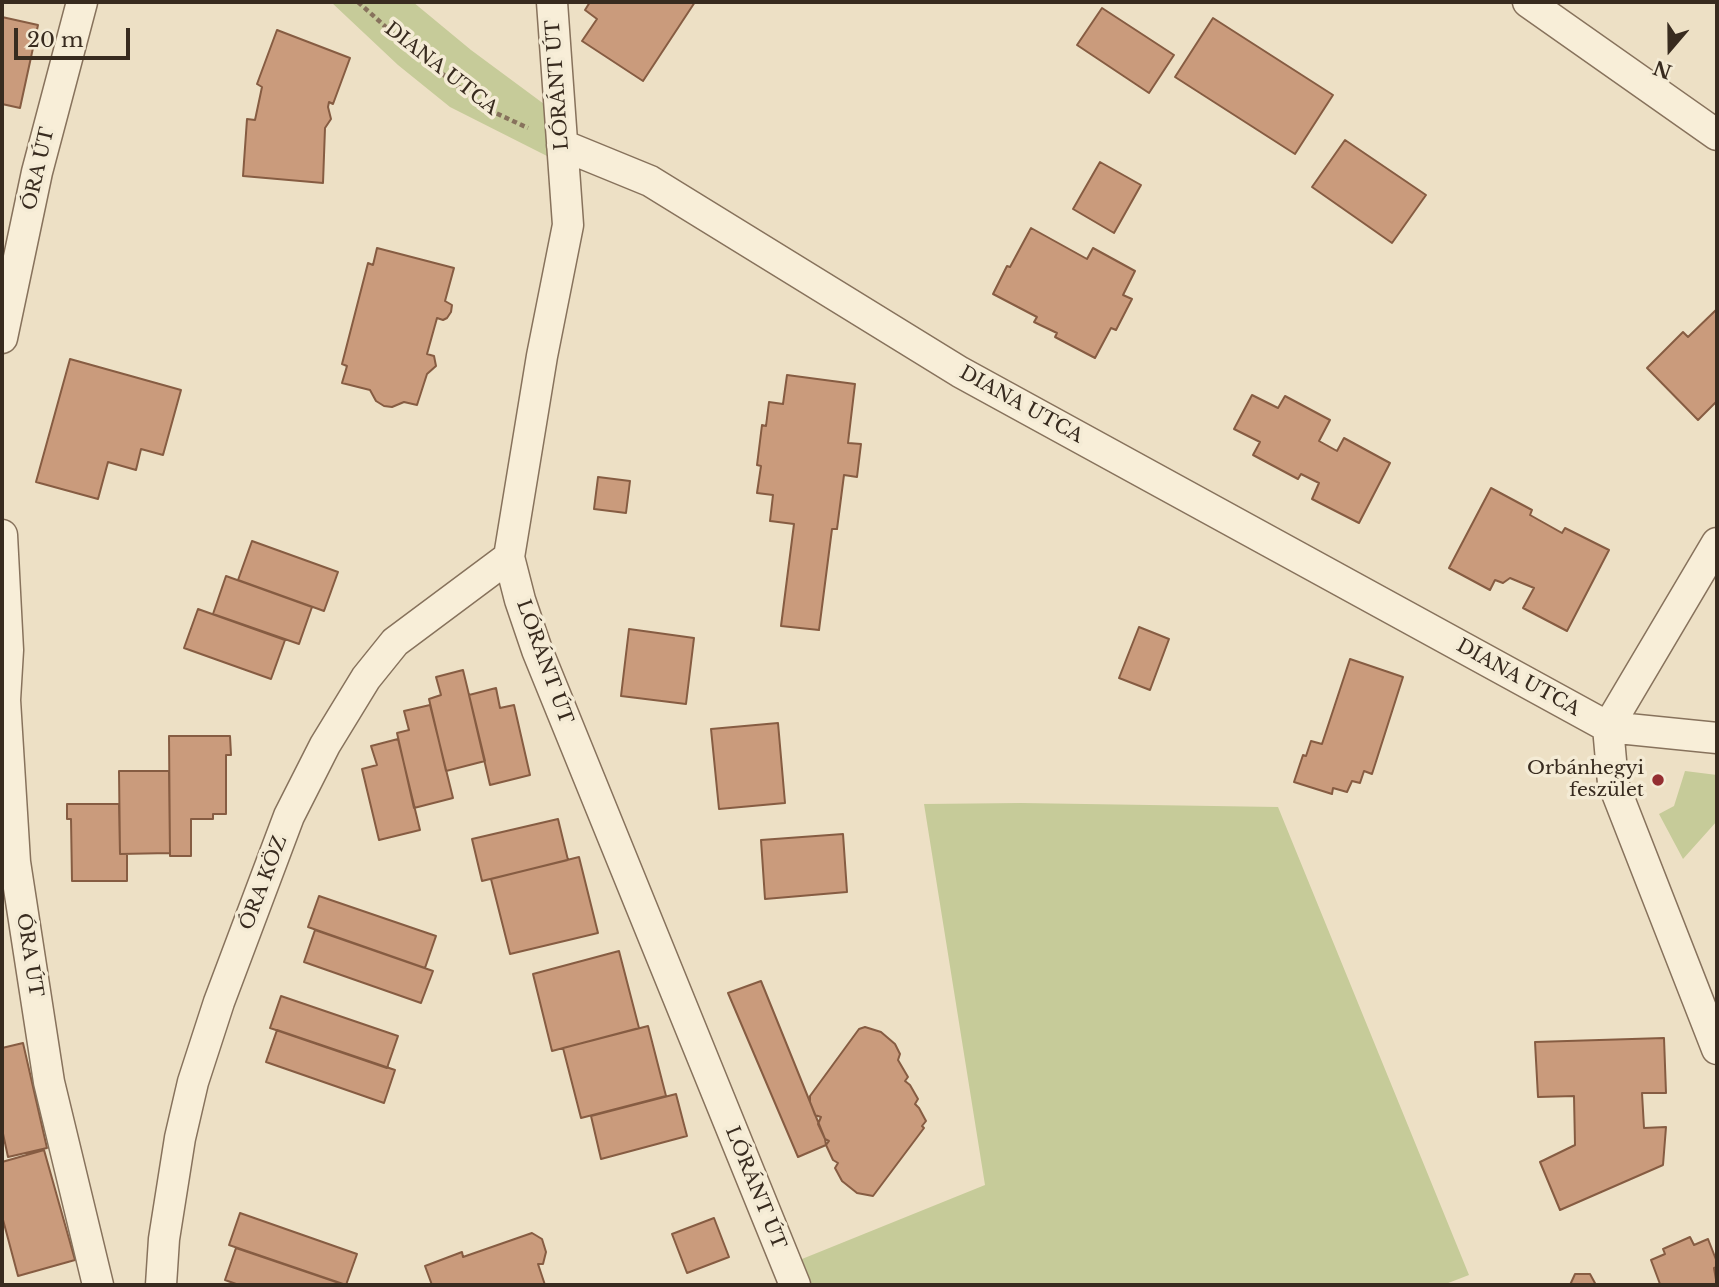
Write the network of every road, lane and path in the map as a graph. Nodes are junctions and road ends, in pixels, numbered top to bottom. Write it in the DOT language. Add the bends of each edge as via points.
graph roads {
  1 [pos="82,2"];
  2 [pos="358,2"];
  3 [pos="552,2"];
  4 [pos="1528,2"];
  5 [pos="1717,135"];
  6 [pos="562,145"];
  7 [pos="2,338"];
  8 [pos="2,536"];
  9 [pos="1717,543"];
  10 [pos="509,557"];
  11 [pos="1608,727"];
  12 [pos="1717,738"];
  13 [pos="1717,1049"];
  14 [pos="98,1285"];
  15 [pos="161,1285"];
  16 [pos="795,1285"];
  1 -- 7 [label="street, ÓRA ÚT" via="37,172"];
  2 -- 6 [label="path, DIANA UTCA" via="487,109"];
  3 -- 6 [label="street, LÓRÁNT ÚT"];
  4 -- 5 [label="street"];
  6 -- 10 [label="street, LÓRÁNT ÚT" via="568,225"];
  6 -- 11 [label="street, DIANA UTCA" via="650,181 960,372"];
  8 -- 14 [label="street, ÓRA ÚT" via="8,650 5,700 15,862 49,1082"];
  9 -- 11 [label="street"];
  10 -- 15 [label="street, ÓRA KÖZ" via="395,642 366,678 325,745 289,816 193,1083 172,1188"];
  10 -- 16 [label="street, LÓRÁNT ÚT" via="537,650"];
  11 -- 12 [label="street, DIANA UTCA"];
  11 -- 13 [label="street" via="1613,783"];
}
